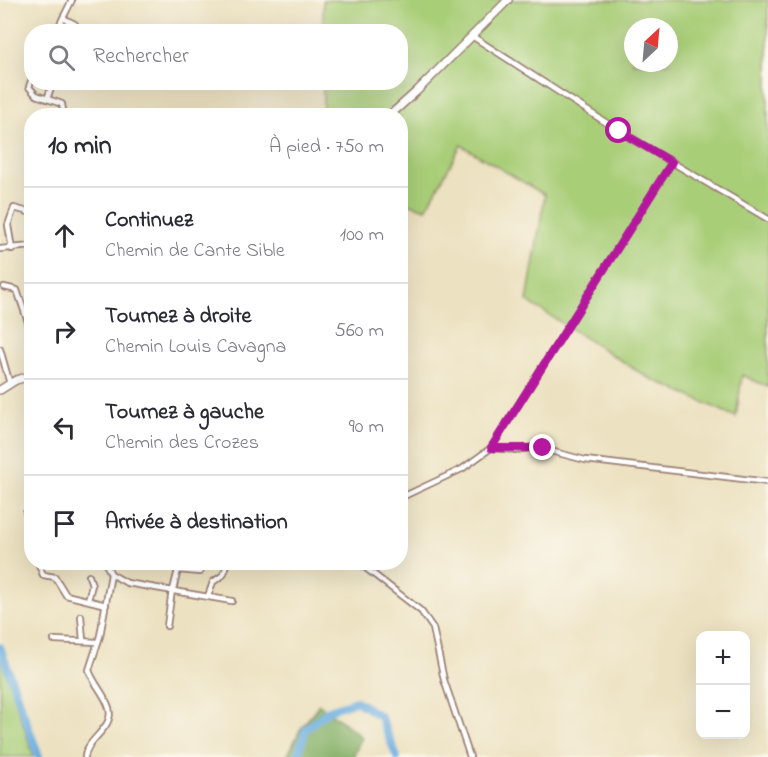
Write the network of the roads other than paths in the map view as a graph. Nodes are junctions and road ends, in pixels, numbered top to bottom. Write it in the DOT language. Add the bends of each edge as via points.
graph roads {
  1 [pos="72,0"];
  2 [pos="508,0"];
  3 [pos="63,18"];
  4 [pos="60,24"];
  5 [pos="75,24"];
  6 [pos="471,35"];
  7 [pos="32,90"];
  8 [pos="50,90"];
  9 [pos="47,99"];
  10 [pos="63,108"];
  11 [pos="398,108"];
  12 [pos="672,162"];
  13 [pos="24,211"];
  14 [pos="768,219"];
  15 [pos="24,247"];
  16 [pos="0,249"];
  17 [pos="12,249"];
  18 [pos="4,287"];
  19 [pos="24,311"];
  20 [pos="0,349"];
  21 [pos="24,380"];
  22 [pos="4,386"];
  23 [pos="491,448"];
  24 [pos="768,482"];
  25 [pos="408,494"];
  26 [pos="41,570"];
  27 [pos="109,570"];
  28 [pos="178,570"];
  29 [pos="178,570"];
  30 [pos="202,570"];
  31 [pos="225,570"];
  32 [pos="368,570"];
  33 [pos="111,574"];
  34 [pos="88,576"];
  35 [pos="173,590"];
  36 [pos="208,596"];
  37 [pos="88,600"];
  38 [pos="232,601"];
  39 [pos="106,605"];
  40 [pos="81,616"];
  41 [pos="167,626"];
  42 [pos="54,640"];
  43 [pos="83,641"];
  44 [pos="98,642"];
  45 [pos="85,757"];
  46 [pos="470,757"];
  1 -- 3 [label="street"];
  2 -- 6 [label="street"];
  3 -- 4 [label="street"];
  3 -- 5 [label="street"];
  6 -- 11 [label="street"];
  6 -- 12 [label="street"];
  7 -- 9 [label="street"];
  8 -- 9 [label="street"];
  9 -- 10 [label="street" via="62,104"];
  12 -- 14 [label="street"];
  12 -- 23 [label="street"];
  13 -- 17 [label="street" via="14,208 8,225"];
  15 -- 17 [label="street"];
  16 -- 17 [label="street"];
  18 -- 19 [label="street" via="17,290"];
  20 -- 22 [label="street"];
  21 -- 22 [label="street"];
  23 -- 24 [label="street" via="535,447 585,460"];
  23 -- 25 [label="street" via="453,474"];
  26 -- 37 [label="street" via="43,575 55,577 66,595"];
  27 -- 33 [label="street"];
  28 -- 30 [label="street"];
  29 -- 35 [label="street"];
  31 -- 36 [label="street" via="213,582"];
  32 -- 46 [label="street" via="421,611 433,628 444,680"];
  33 -- 35 [label="street" via="127,583"];
  33 -- 39 [label="street"];
  34 -- 37 [label="street" via="92,585"];
  35 -- 36 [label="street"];
  35 -- 41 [label="street"];
  36 -- 38 [label="street"];
  37 -- 39 [label="street"];
  39 -- 44 [label="street"];
  40 -- 43 [label="street"];
  42 -- 43 [label="street"];
  43 -- 44 [label="street"];
  44 -- 45 [label="street" via="89,670 110,709 109,718 89,744"];
}
